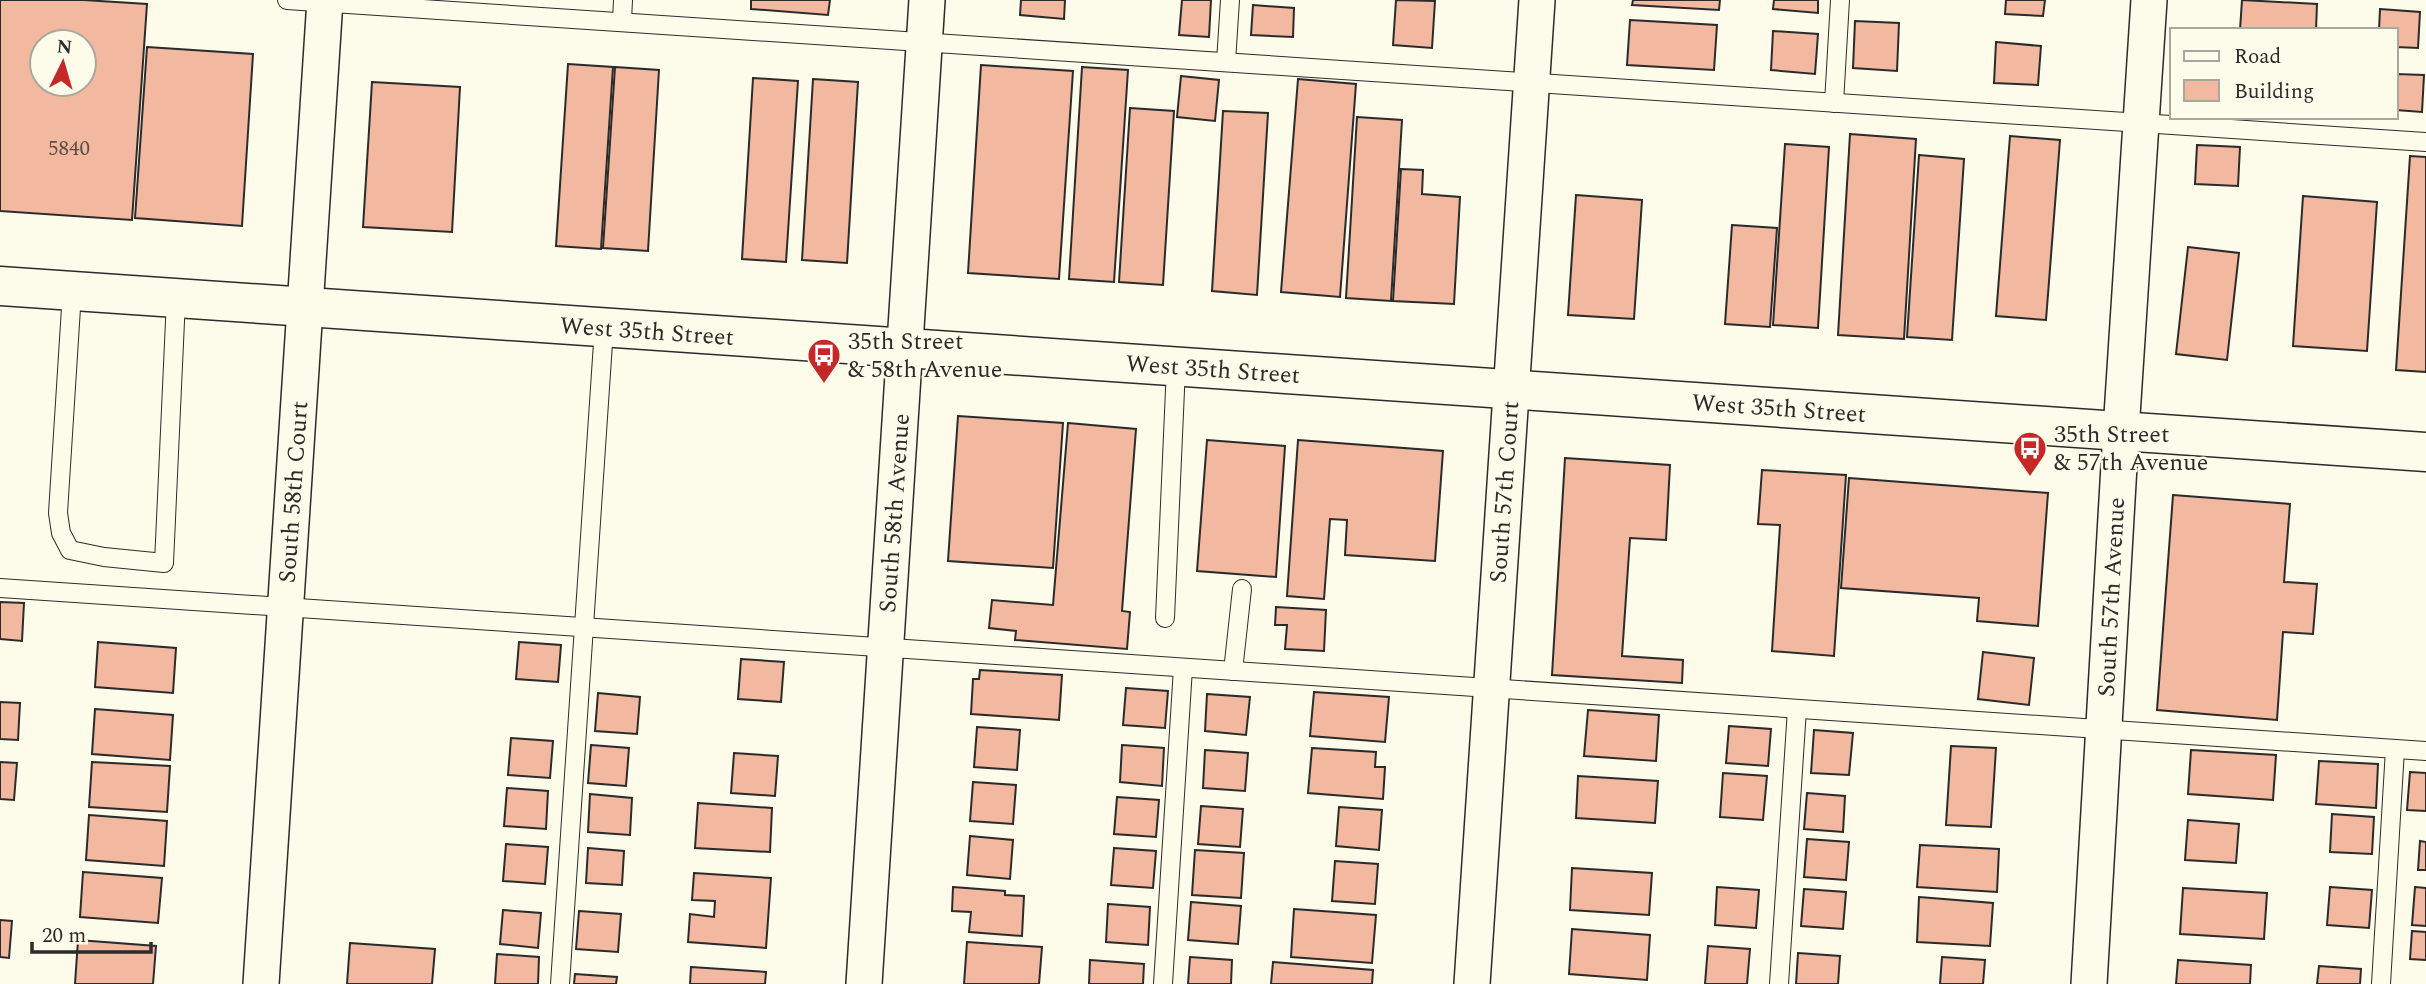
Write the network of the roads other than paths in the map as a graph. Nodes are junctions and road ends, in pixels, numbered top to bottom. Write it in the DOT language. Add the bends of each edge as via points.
graph roads {
  1 [pos="287,0"];
  2 [pos="623,0"];
  3 [pos="927,0"];
  4 [pos="1230,0"];
  5 [pos="1537,0"];
  6 [pos="1840,0"];
  7 [pos="2149,0"];
  8 [pos="325,1"];
  9 [pos="622,21"];
  10 [pos="924,42"];
  11 [pos="1226,62"];
  12 [pos="1531,83"];
  13 [pos="1834,103"];
  14 [pos="2141,123"];
  15 [pos="2426,142"];
  16 [pos="0,286"];
  17 [pos="72,292"];
  18 [pos="176,299"];
  19 [pos="305,307"];
  20 [pos="604,328"];
  21 [pos="905,348"];
  22 [pos="1176,367"];
  23 [pos="1511,390"];
  24 [pos="2121,431"];
  25 [pos="2426,452"];
  26 [pos="0,589"];
  27 [pos="1241,589"];
  28 [pos="285,607"];
  29 [pos="1165,618"];
  30 [pos="584,627"];
  31 [pos="885,648"];
  32 [pos="1183,668"];
  33 [pos="1233,671"];
  34 [pos="1491,688"];
  35 [pos="1797,709"];
  36 [pos="2104,730"];
  37 [pos="2395,749"];
  38 [pos="2426,751"];
  39 [pos="261,984"];
  40 [pos="560,984"];
  41 [pos="864,984"];
  42 [pos="1163,984"];
  43 [pos="1472,984"];
  44 [pos="1779,984"];
  45 [pos="2089,984"];
  46 [pos="2381,984"];
  1 -- 8 [label="lane"];
  2 -- 9 [label="lane"];
  3 -- 10 [label="street, South 58th Avenue"];
  4 -- 11 [label="lane"];
  5 -- 12 [label="street, South 57th Court"];
  6 -- 13 [label="lane"];
  7 -- 14 [label="street, South 57th Avenue"];
  8 -- 9 [label="lane"];
  8 -- 19 [label="street, South 58th Court"];
  9 -- 10 [label="lane"];
  10 -- 11 [label="lane"];
  10 -- 21 [label="street, South 58th Avenue"];
  11 -- 12 [label="lane"];
  12 -- 13 [label="lane"];
  12 -- 23 [label="street, South 57th Court"];
  13 -- 14 [label="lane"];
  14 -- 15 [label="lane"];
  14 -- 24 [label="street, South 57th Avenue"];
  16 -- 17 [label="street, West 35th Street"];
  17 -- 18 [label="street, West 35th Street"];
  17 -- 18 [label="lane" via="58,513 61,533 70,551 164,563"];
  18 -- 19 [label="street, West 35th Street"];
  19 -- 20 [label="street, West 35th Street"];
  19 -- 28 [label="street, South 58th Court"];
  20 -- 21 [label="street, West 35th Street"];
  20 -- 30 [label="lane"];
  21 -- 22 [label="street, West 35th Street"];
  21 -- 31 [label="street, South 58th Avenue"];
  22 -- 23 [label="street, West 35th Street"];
  22 -- 29 [label="lane"];
  23 -- 24 [label="street, West 35th Street"];
  23 -- 34 [label="street, South 57th Court"];
  24 -- 25 [label="street, West 35th Street"];
  24 -- 36 [label="street, South 57th Avenue"];
  26 -- 28 [label="lane"];
  27 -- 33 [label="lane"];
  28 -- 30 [label="lane"];
  28 -- 39 [label="street, South 58th Court"];
  30 -- 31 [label="lane"];
  30 -- 40 [label="lane"];
  31 -- 32 [label="lane"];
  31 -- 41 [label="street, South 58th Avenue"];
  32 -- 33 [label="lane"];
  32 -- 42 [label="lane"];
  33 -- 34 [label="lane"];
  34 -- 35 [label="lane"];
  34 -- 43 [label="street, South 57th Court"];
  35 -- 36 [label="lane"];
  35 -- 44 [label="lane"];
  36 -- 37 [label="lane"];
  36 -- 45 [label="street, South 57th Avenue"];
  37 -- 38 [label="lane"];
  37 -- 46 [label="lane"];
}
